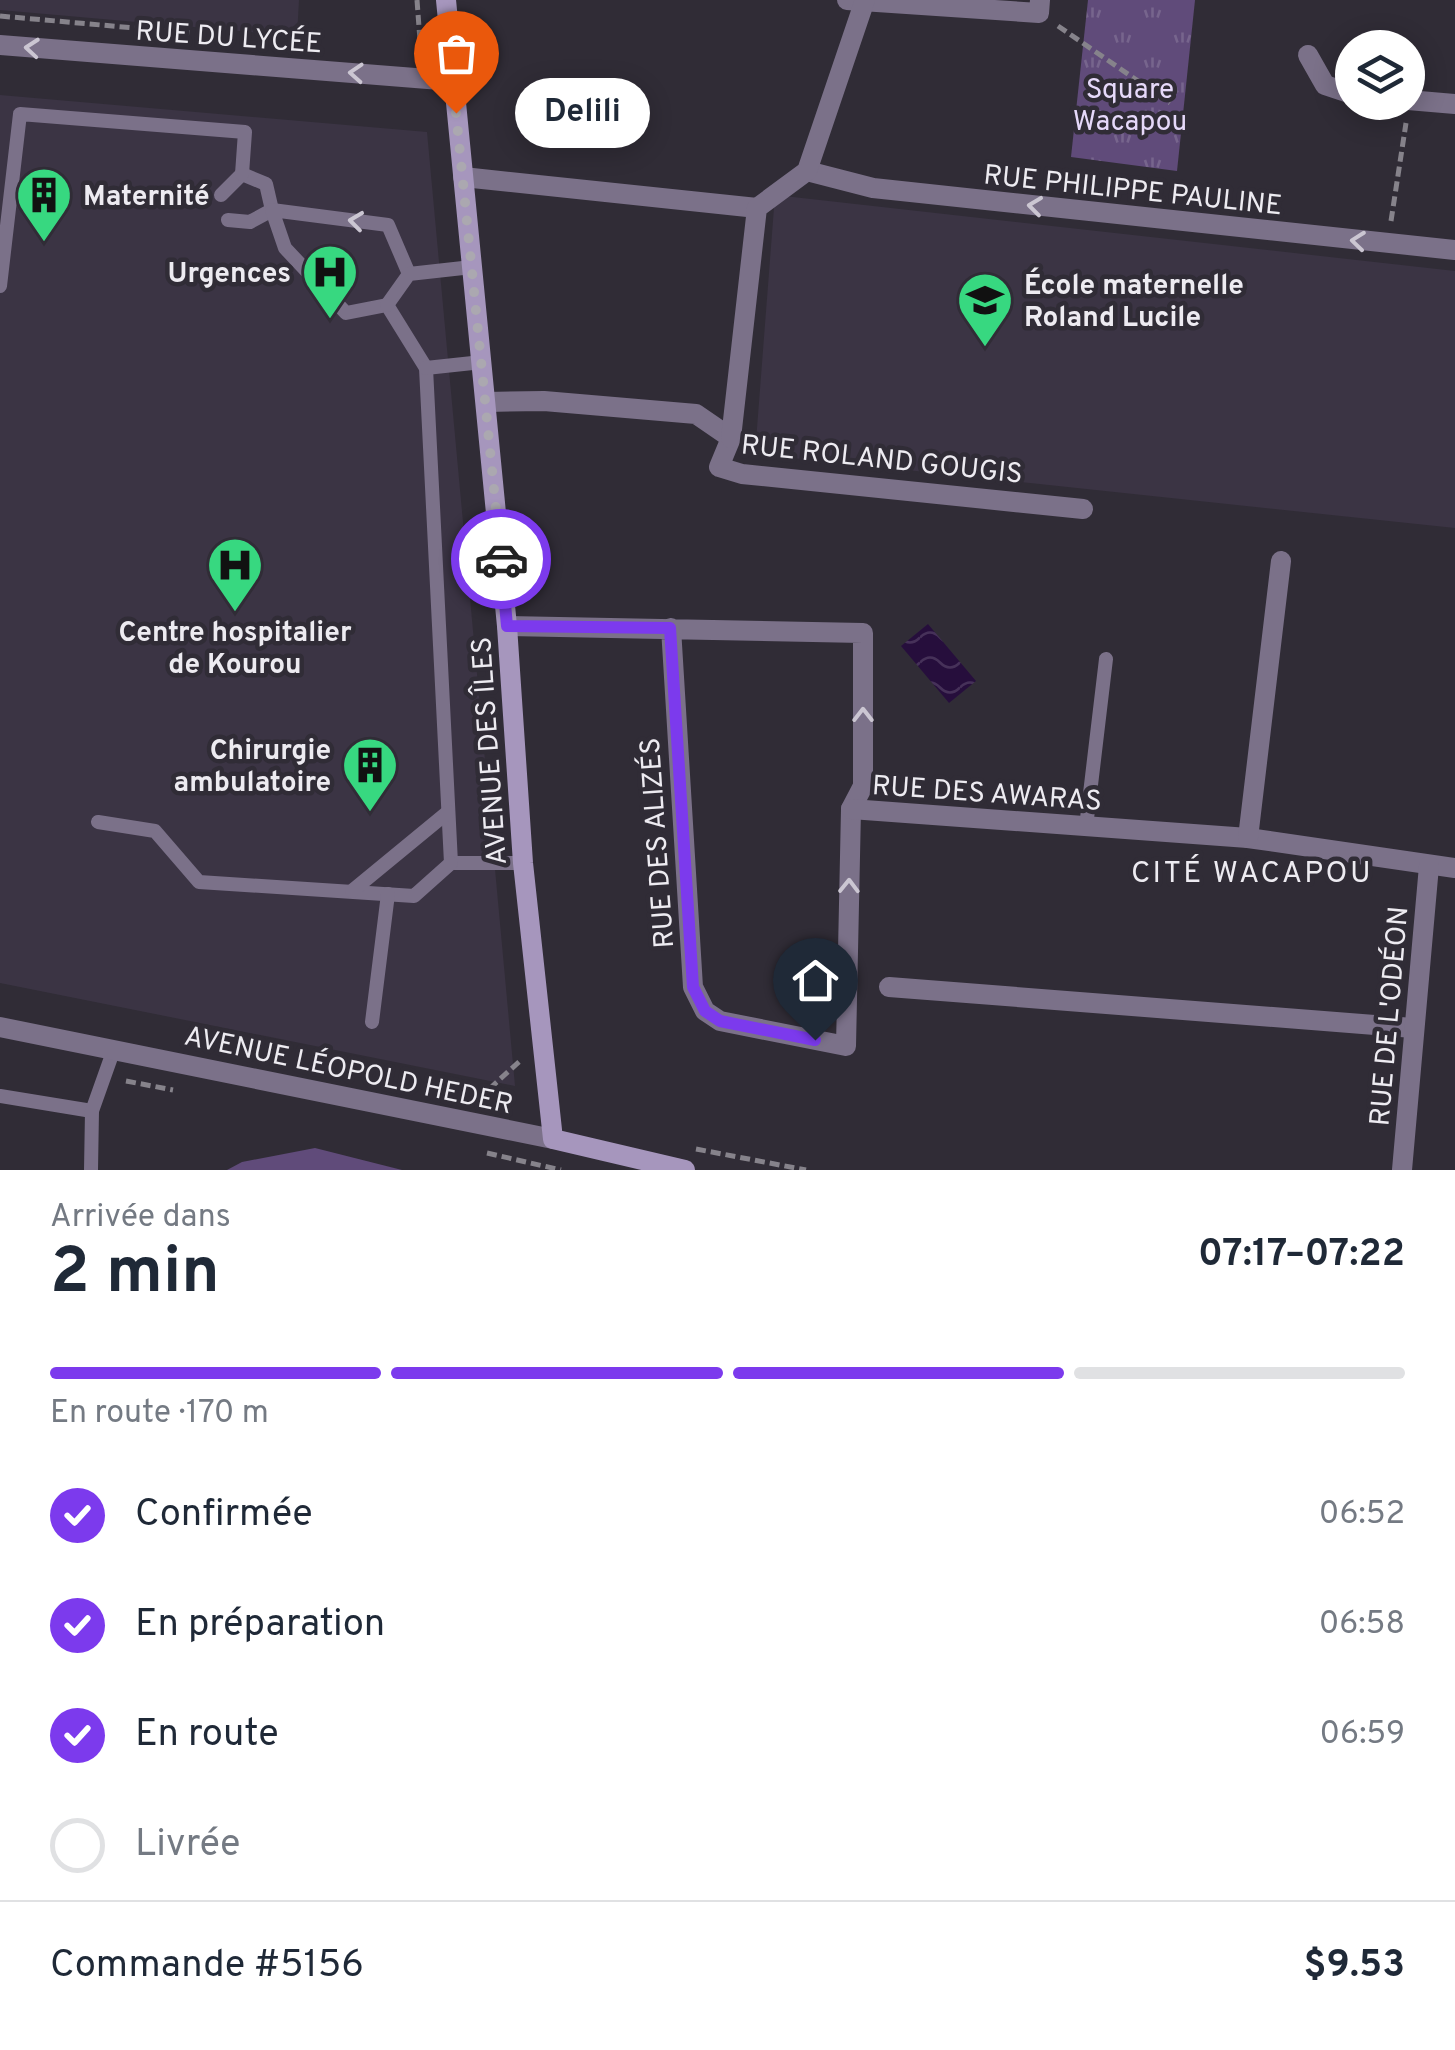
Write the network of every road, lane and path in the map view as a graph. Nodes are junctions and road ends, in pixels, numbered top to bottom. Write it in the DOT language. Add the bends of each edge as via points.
graph roads {
  1 [pos="417,0"];
  2 [pos="446,0"];
  3 [pos="859,1"];
  4 [pos="1040,7"];
  5 [pos="0,45"];
  6 [pos="421,54"];
  7 [pos="1308,55"];
  8 [pos="453,81"];
  9 [pos="1335,88"];
  10 [pos="1425,101"];
  11 [pos="1170,103"];
  12 [pos="1455,104"];
  13 [pos="1405,120"];
  14 [pos="807,171"];
  15 [pos="242,174"];
  16 [pos="463,177"];
  17 [pos="221,195"];
  18 [pos="757,208"];
  19 [pos="272,210"];
  20 [pos="228,220"];
  21 [pos="1388,244"];
  22 [pos="1455,250"];
  23 [pos="472,267"];
  24 [pos="409,274"];
  25 [pos="0,286"];
  26 [pos="388,305"];
  27 [pos="482,362"];
  28 [pos="426,368"];
  29 [pos="486,402"];
  30 [pos="731,438"];
  31 [pos="1083,509"];
  32 [pos="1281,561"];
  33 [pos="507,626"];
  34 [pos="670,628"];
  35 [pos="1106,659"];
  36 [pos="851,809"];
  37 [pos="448,812"];
  38 [pos="98,822"];
  39 [pos="1086,826"];
  40 [pos="1248,838"];
  41 [pos="451,862"];
  42 [pos="524,862"];
  43 [pos="1429,866"];
  44 [pos="1455,868"];
  45 [pos="352,891"];
  46 [pos="388,894"];
  47 [pos="889,987"];
  48 [pos="372,1022"];
  49 [pos="0,1027"];
  50 [pos="1413,1028"];
  51 [pos="114,1049"];
  52 [pos="0,1096"];
  53 [pos="92,1111"];
  54 [pos="553,1139"];
  55 [pos="678,1146"];
  56 [pos="91,1170"];
  57 [pos="685,1170"];
  58 [pos="806,1170"];
  59 [pos="1402,1170"];
  1 -- 6 [label="path"];
  2 -- 8 [label="main road, AVENUE DES ÎLES"];
  3 -- 4 [label="street"];
  3 -- 14 [label="street"];
  4 -- 11 [label="path"];
  8 -- 5 [label="street, RUE DU LYCÉE, one-way"];
  7 -- 9 [label="street" via="1325,85"];
  8 -- 16 [label="main road, AVENUE DES ÎLES"];
  10 -- 12 [label="street"];
  13 -- 21 [label="path"];
  14 -- 18 [label="street"];
  21 -- 14 [label="street, RUE PHILIPPE PAULINE, one-way" via="873,188"];
  15 -- 17 [label="lane"];
  15 -- 19 [label="lane" via="266,184"];
  15 -- 25 [label="lane" via="245,132 20,114"];
  16 -- 18 [label="street"];
  16 -- 23 [label="main road, AVENUE DES ÎLES"];
  18 -- 30 [label="street"];
  19 -- 20 [label="lane" via="250,222"];
  24 -- 19 [label="lane, one-way" via="388,224"];
  19 -- 26 [label="lane" via="285,248 346,313"];
  21 -- 22 [label="street, RUE PHILIPPE PAULINE"];
  23 -- 24 [label="lane"];
  23 -- 27 [label="main road, AVENUE DES ÎLES"];
  24 -- 26 [label="lane"];
  26 -- 28 [label="lane"];
  27 -- 28 [label="lane"];
  27 -- 29 [label="main road, AVENUE DES ÎLES"];
  28 -- 37 [label="lane"];
  29 -- 30 [label="street, RUE ROLAND GOUGIS" via="696,414"];
  29 -- 33 [label="main road, AVENUE DES ÎLES"];
  30 -- 31 [label="street, RUE ROLAND GOUGIS" via="720,467 742,474"];
  32 -- 40 [label="street"];
  33 -- 34 [label="street"];
  33 -- 42 [label="main road, AVENUE DES ÎLES"];
  36 -- 34 [label="street, RUE DES AWARAS, one-way" via="863,786 863,633"];
  34 -- 36 [label="street, RUE DES ALIZÉS, one-way" via="693,987 705,1011 720,1021 846,1046"];
  35 -- 39 [label="lane"];
  36 -- 39 [label="street, RUE DES AWARAS"];
  37 -- 41 [label="lane"];
  37 -- 45 [label="lane"];
  38 -- 45 [label="lane" via="155,831 199,882"];
  39 -- 40 [label="street, RUE DES AWARAS"];
  40 -- 43 [label="street, RUE DES AWARAS"];
  41 -- 42 [label="lane"];
  41 -- 46 [label="lane" via="414,896"];
  42 -- 54 [label="main road, AVENUE DES ÎLES"];
  43 -- 44 [label="street, RUE DES AWARAS"];
  43 -- 50 [label="street, RUE DE L'ODÉON"];
  45 -- 46 [label="lane"];
  46 -- 48 [label="lane"];
  47 -- 50 [label="street"];
  49 -- 51 [label="street, AVENUE LÉOPOLD HEDER"];
  50 -- 59 [label="street, RUE DE L'ODÉON"];
  51 -- 53 [label="lane"];
  51 -- 54 [label="street, AVENUE LÉOPOLD HEDER"];
  52 -- 53 [label="lane"];
  53 -- 56 [label="lane"];
  54 -- 57 [label="main road, AVENUE LÉOPOLD HEDER"];
  55 -- 58 [label="path"];
}
